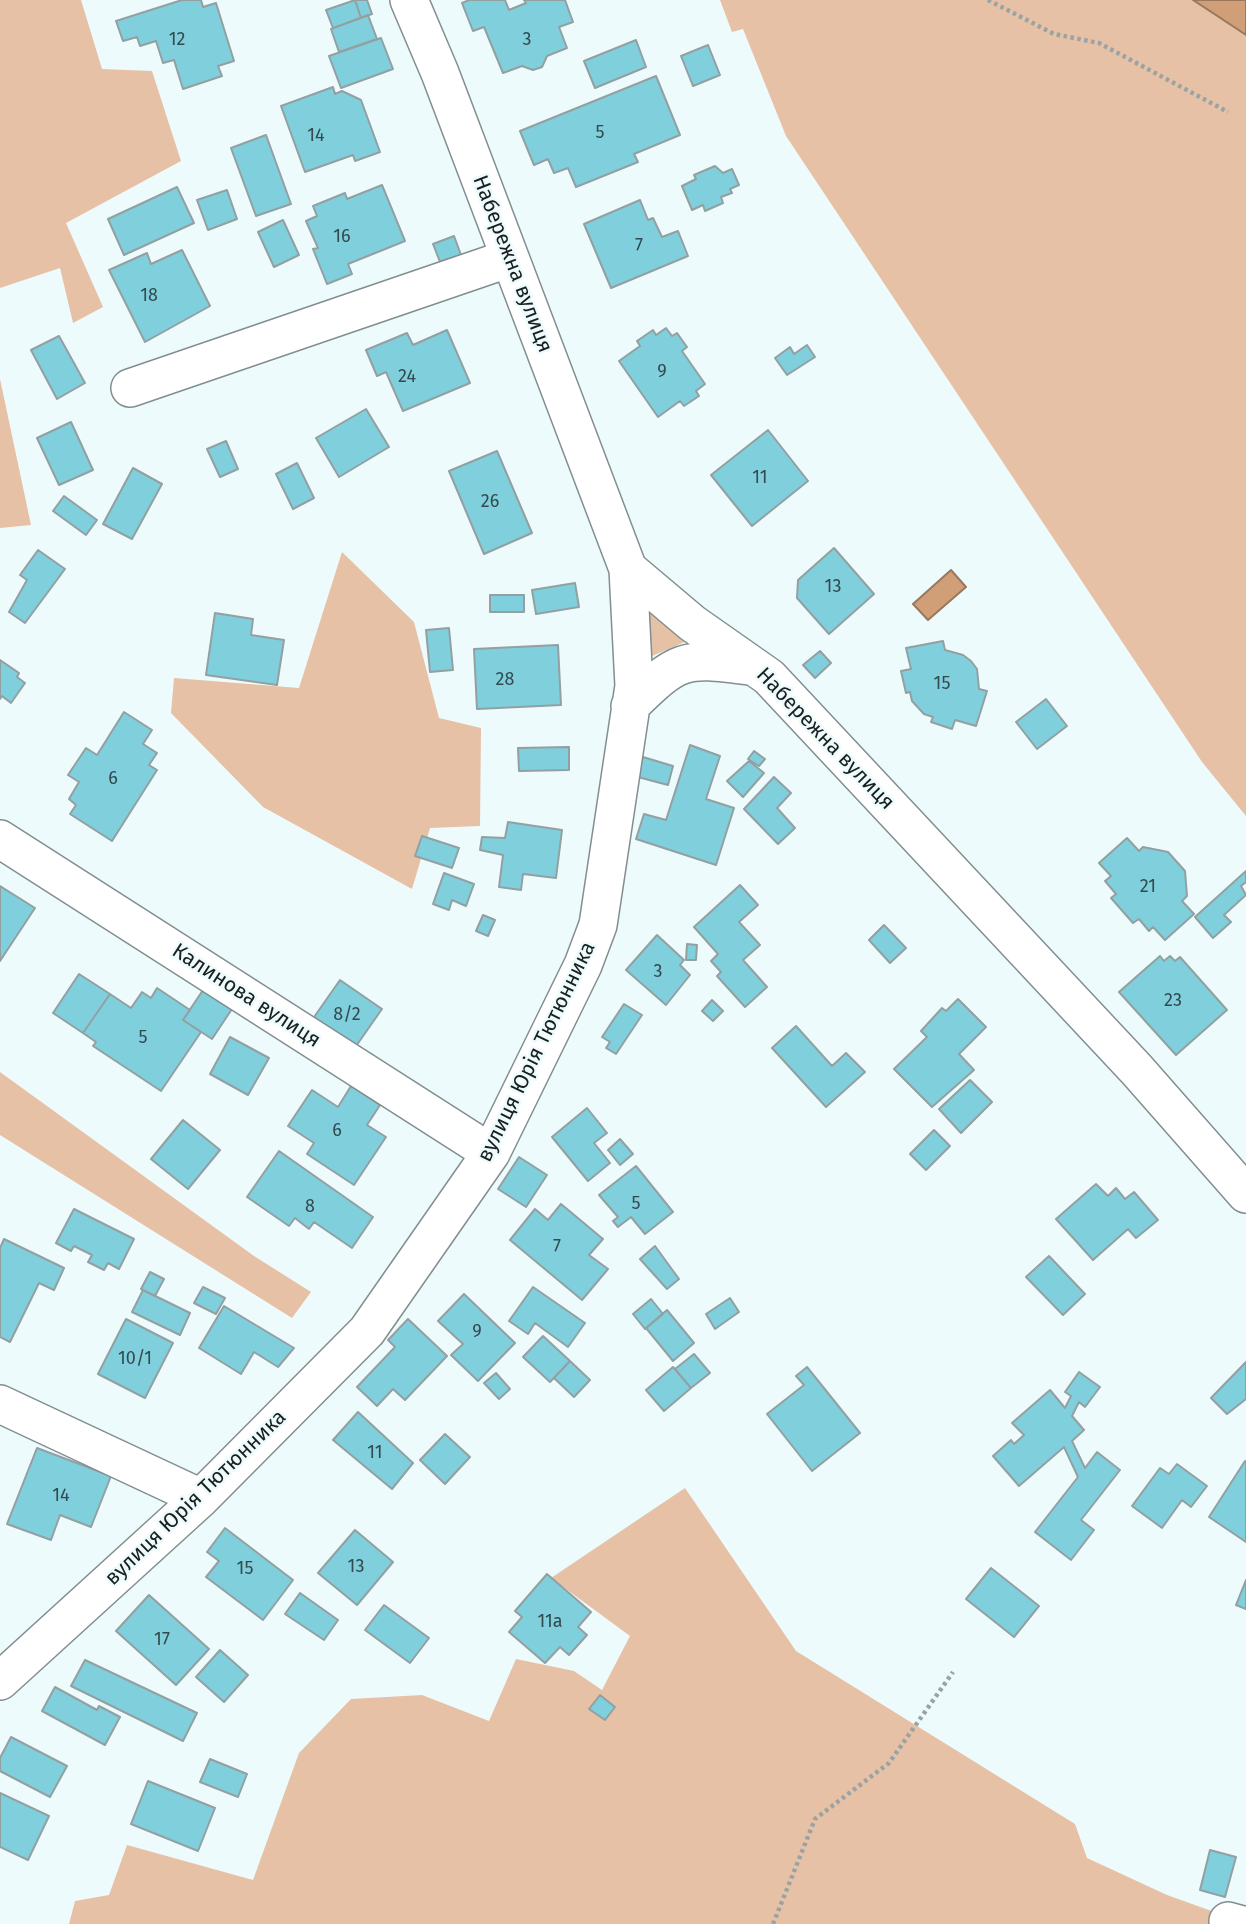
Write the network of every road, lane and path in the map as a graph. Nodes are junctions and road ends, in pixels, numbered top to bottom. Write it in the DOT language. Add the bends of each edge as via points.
graph roads {
  1 [pos="409,0"];
  2 [pos="988,0"];
  3 [pos="1228,112"];
  4 [pos="510,258"];
  5 [pos="130,388"];
  6 [pos="628,569"];
  7 [pos="756,667"];
  8 [pos="630,706"];
  9 [pos="0,839"];
  10 [pos="491,1153"];
  11 [pos="1246,1194"];
  12 [pos="0,1404"];
  13 [pos="201,1498"];
  14 [pos="953,1672"];
  15 [pos="0,1681"];
  16 [pos="773,1924"];
  1 -- 4 [label="street, Набережна вулиця"];
  2 -- 3 [label="path" via="1054,34 1099,43"];
  4 -- 5 [label="street"];
  4 -- 6 [label="street, Набережна вулиця"];
  6 -- 7 [label="street, Набережна вулиця" via="692,623"];
  6 -- 8 [label="street, вулиця Юрія Тютюнника" via="634,686"];
  7 -- 8 [label="street" via="700,659 666,671"];
  7 -- 11 [label="street, Набережна вулиця" via="1137,1070"];
  8 -- 10 [label="street, вулиця Юрія Тютюнника" via="598,925"];
  9 -- 10 [label="street, Калинова вулиця"];
  10 -- 13 [label="street, вулиця Юрія Тютюнника" via="367,1331"];
  12 -- 13 [label="street"];
  13 -- 15 [label="street, вулиця Юрія Тютюнника"];
  14 -- 16 [label="path" via="889,1763 815,1819"];
}
